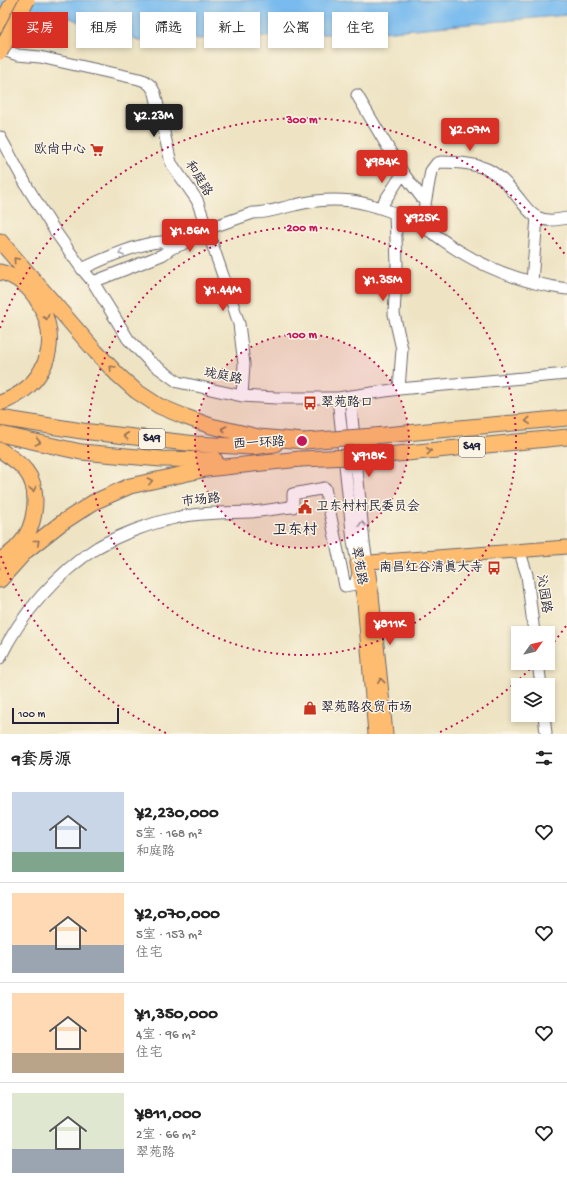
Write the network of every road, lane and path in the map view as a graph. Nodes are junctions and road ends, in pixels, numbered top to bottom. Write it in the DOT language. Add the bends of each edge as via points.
graph roads {
  1 [pos="14,0"];
  2 [pos="27,0"];
  3 [pos="0,27"];
  4 [pos="0,51"];
  5 [pos="357,95"];
  6 [pos="0,137"];
  7 [pos="403,173"];
  8 [pos="425,202"];
  9 [pos="380,208"];
  10 [pos="395,214"];
  11 [pos="537,217"];
  12 [pos="567,218"];
  13 [pos="421,226"];
  14 [pos="209,232"];
  15 [pos="0,241"];
  16 [pos="82,269"];
  17 [pos="0,272"];
  18 [pos="94,282"];
  19 [pos="532,282"];
  20 [pos="567,289"];
  21 [pos="567,374"];
  22 [pos="399,389"];
  23 [pos="242,396"];
  24 [pos="350,396"];
  25 [pos="338,398"];
  26 [pos="0,403"];
  27 [pos="0,418"];
  28 [pos="567,418"];
  29 [pos="0,434"];
  30 [pos="567,437"];
  31 [pos="304,441"];
  32 [pos="0,450"];
  33 [pos="300,459"];
  34 [pos="567,547"];
  35 [pos="567,555"];
  36 [pos="522,559"];
  37 [pos="0,560"];
  38 [pos="363,567"];
  39 [pos="0,580"];
  40 [pos="533,626"];
  41 [pos="0,658"];
  42 [pos="545,722"];
  43 [pos="375,734"];
  44 [pos="386,734"];
  45 [pos="546,734"];
  1 -- 3 [label="highway"];
  2 -- 4 [label="highway, bridge"];
  4 -- 14 [label="street, 和庭路" via="139,79 151,86 172,163 197,200"];
  5 -- 7 [label="street"];
  6 -- 16 [label="street, 珑庭路" via="28,188"];
  7 -- 8 [label="street"];
  7 -- 9 [label="street"];
  8 -- 11 [label="street" via="434,166 441,162 468,163 499,176"];
  8 -- 13 [label="street"];
  9 -- 10 [label="street"];
  9 -- 14 [label="street" via="353,201 324,200 254,214"];
  10 -- 13 [label="street"];
  10 -- 22 [label="street" via="398,264 394,314 402,349"];
  11 -- 12 [label="street" via="553,220"];
  11 -- 19 [label="street"];
  13 -- 19 [label="street" via="486,266"];
  14 -- 16 [label="street, one-way" via="169,242 158,241 110,256"];
  14 -- 18 [label="street" via="162,255"];
  14 -- 23 [label="street, 和庭路" via="238,324 244,364"];
  31 -- 15 [label="highway, one-way" via="259,437 211,426 159,406 142,395 96,352"];
  16 -- 18 [label="street, 珑庭路"];
  17 -- 26 [label="highway, one-way" via="28,287 44,311 50,340 45,366 38,376 19,394"];
  18 -- 23 [label="street, 珑庭路" via="128,340 149,361 178,382"];
  19 -- 20 [label="street"];
  21 -- 22 [label="street, 珑庭路"];
  22 -- 24 [label="street, 珑庭路"];
  23 -- 25 [label="street, 珑庭路"];
  24 -- 25 [label="street, 珑庭路"];
  38 -- 24 [label="street, 翠苑路, one-way" via="364,543"];
  25 -- 38 [label="street, 翠苑路" via="353,541"];
  31 -- 27 [label="highway, 西一环路 / S49, one-way" via="252,447 196,444 82,432"];
  28 -- 31 [label="highway, 西一环路 / S49, one-way, bridge"];
  29 -- 33 [label="highway, 西一环路 / S49, one-way" via="81,452 161,459"];
  33 -- 30 [label="highway, 西一环路 / S49, one-way, bridge" via="377,456"];
  32 -- 37 [label="highway, one-way" via="27,472 34,489 35,512 20,544"];
  39 -- 33 [label="highway, one-way" via="26,551 60,524 94,502 130,486 206,469"];
  34 -- 38 [label="main road"];
  35 -- 36 [label="main road"];
  36 -- 38 [label="main road"];
  36 -- 40 [label="street, 沁园路" via="527,575"];
  38 -- 41 [label="street, 市场路" via="355,584 345,586 325,488 293,494 293,507 250,512 204,513 174,518 134,530 79,560 28,611 8,639"];
  38 -- 43 [label="main road, 翠苑路"];
  44 -- 38 [label="main road, 翠苑路, one-way"];
  42 -- 45 [label="street"];
}
